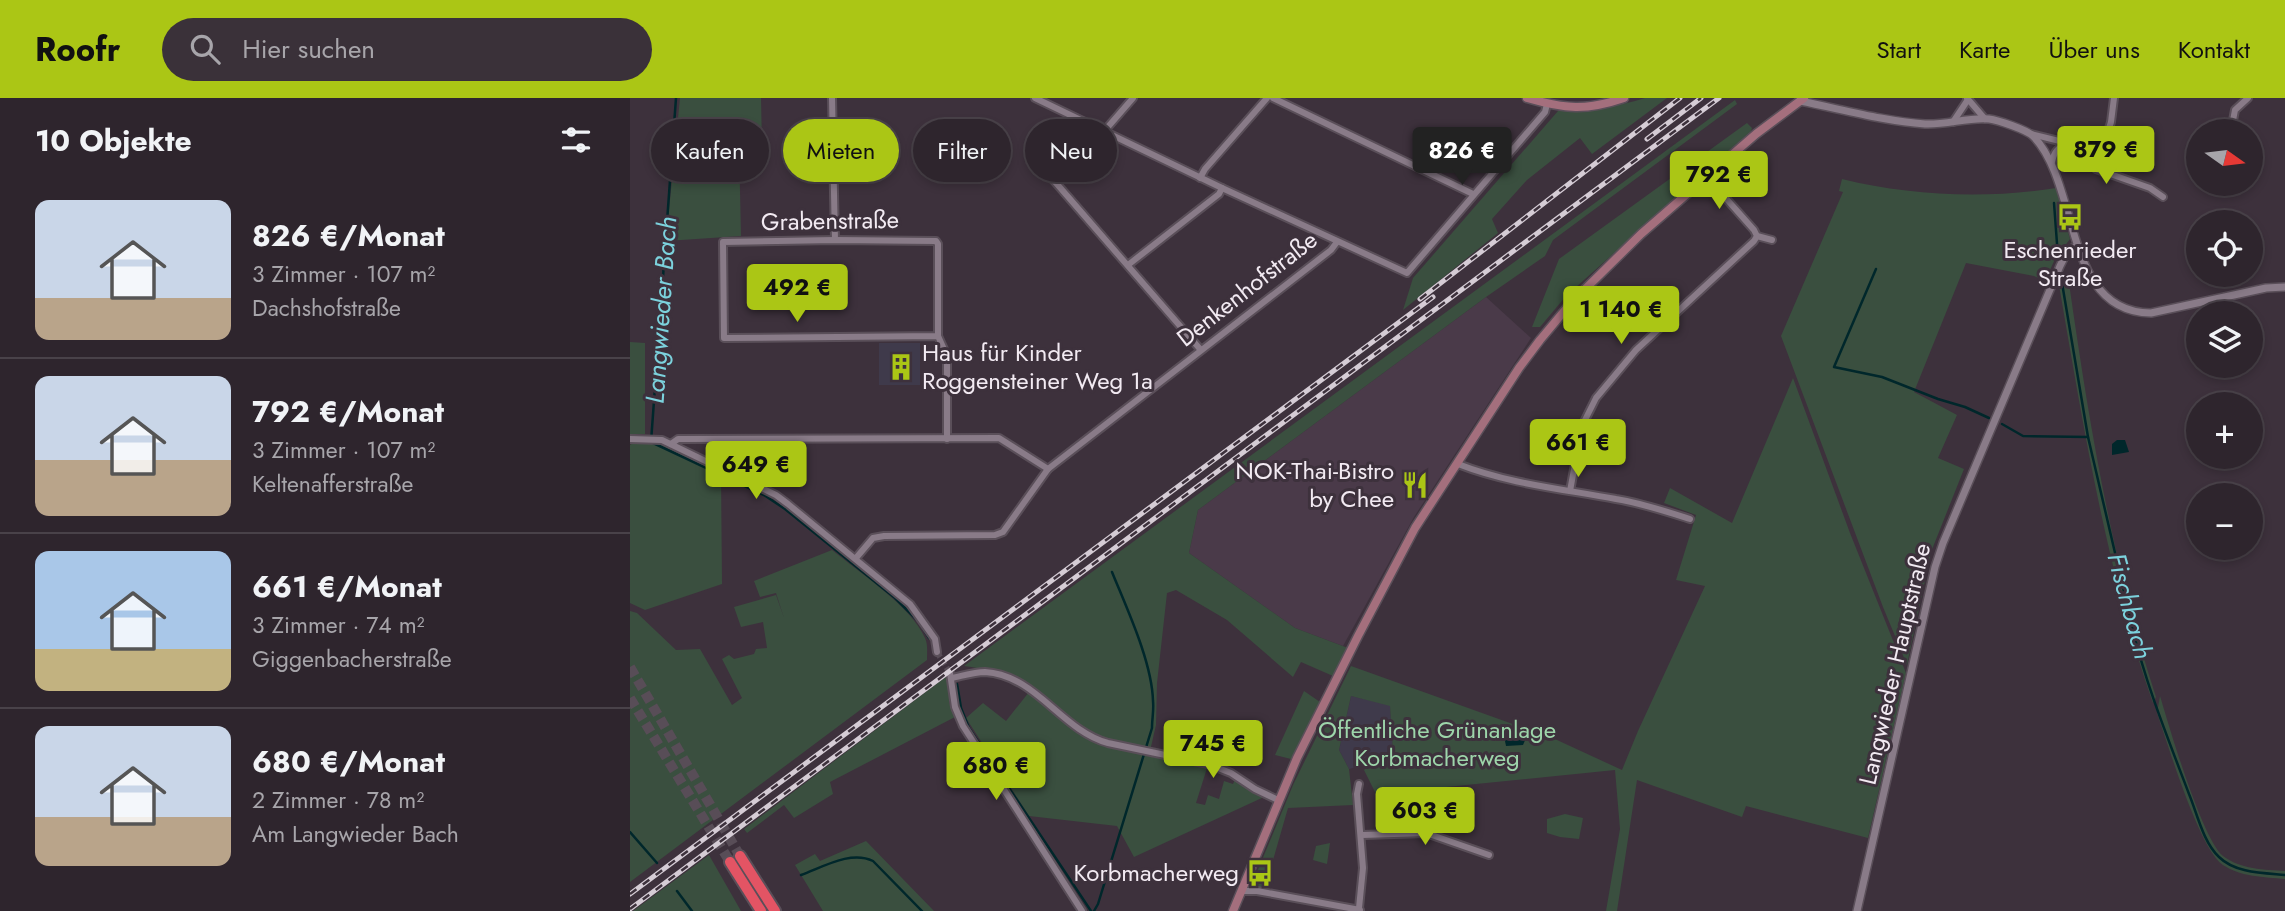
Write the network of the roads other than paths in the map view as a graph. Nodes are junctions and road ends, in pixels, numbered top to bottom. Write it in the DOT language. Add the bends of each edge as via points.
graph roads {
  1 [pos="832,98"];
  2 [pos="1035,98"];
  3 [pos="1133,98"];
  4 [pos="1266,98"];
  5 [pos="1273,98"];
  6 [pos="1527,98"];
  7 [pos="1624,98"];
  8 [pos="1822,98"];
  9 [pos="2114,98"];
  10 [pos="2248,98"];
  11 [pos="1802,99"];
  12 [pos="1967,99"];
  13 [pos="1547,104"];
  14 [pos="1827,106"];
  15 [pos="1079,119"];
  16 [pos="1115,119"];
  17 [pos="1984,119"];
  18 [pos="2233,119"];
  19 [pos="1953,122"];
  20 [pos="2031,134"];
  21 [pos="1117,137"];
  22 [pos="2069,144"];
  23 [pos="2100,151"];
  24 [pos="2052,162"];
  25 [pos="1707,177"];
  26 [pos="1200,178"];
  27 [pos="1055,182"];
  28 [pos="1222,188"];
  29 [pos="1473,194"];
  30 [pos="2163,197"];
  31 [pos="1756,236"];
  32 [pos="835,240"];
  33 [pos="1772,240"];
  34 [pos="1337,242"];
  35 [pos="2078,246"];
  36 [pos="1128,265"];
  37 [pos="2285,287"];
  38 [pos="938,336"];
  39 [pos="1200,349"];
  40 [pos="630,439"];
  41 [pos="947,439"];
  42 [pos="671,444"];
  43 [pos="1458,464"];
  44 [pos="1048,469"];
  45 [pos="1570,491"];
  46 [pos="1689,519"];
  47 [pos="856,558"];
  48 [pos="937,652"];
  49 [pos="1359,784"];
  50 [pos="1278,800"];
  51 [pos="1362,835"];
  52 [pos="1489,855"];
  53 [pos="735,862"];
  54 [pos="1242,891"];
  55 [pos="1360,910"];
  56 [pos="752,911"];
  57 [pos="761,911"];
  58 [pos="775,911"];
  59 [pos="1082,911"];
  60 [pos="1233,911"];
  61 [pos="1857,911"];
  1 -- 32 [label="street"];
  2 -- 15 [label="street"];
  3 -- 16 [label="street"];
  4 -- 26 [label="street"];
  5 -- 29 [label="street"];
  6 -- 13 [label="main road"];
  7 -- 13 [label="main road" via="1585,108"];
  8 -- 14 [label="street"];
  9 -- 23 [label="street"];
  10 -- 18 [label="street" via="2235,110"];
  11 -- 14 [label="street"];
  11 -- 25 [label="main road"];
  12 -- 17 [label="street"];
  12 -- 19 [label="street"];
  13 -- 29 [label="street" via="1545,112"];
  14 -- 19 [label="street" via="1923,123"];
  17 -- 19 [label="street"];
  17 -- 20 [label="street"];
  20 -- 22 [label="street"];
  20 -- 24 [label="street"];
  21 -- 26 [label="street"];
  22 -- 23 [label="street"];
  22 -- 24 [label="street" via="2054,153"];
  23 -- 30 [label="street" via="2096,169 2150,187"];
  24 -- 35 [label="street"];
  25 -- 31 [label="street"];
  25 -- 43 [label="main road" via="1641,234 1562,314 1519,369"];
  26 -- 28 [label="street"];
  27 -- 36 [label="street"];
  28 -- 34 [label="street"];
  28 -- 36 [label="street"];
  29 -- 34 [label="street" via="1406,273"];
  31 -- 33 [label="street"];
  31 -- 45 [label="street" via="1636,350 1595,398 1582,426"];
  32 -- 38 [label="street, Grabenstraße" via="936,241"];
  32 -- 38 [label="street, Grabenstraße" via="723,242 724,338"];
  34 -- 39 [label="street, Denkenhofstraße"];
  35 -- 37 [label="street" via="2094,282 2108,298 2137,313"];
  35 -- 61 [label="street, Langwieder Hauptstraße" via="2068,250 2060,266 1943,543"];
  36 -- 39 [label="street"];
  38 -- 41 [label="street" via="947,356"];
  39 -- 44 [label="street, Denkenhofstraße"];
  40 -- 42 [label="street"];
  41 -- 42 [label="street" via="678,439"];
  41 -- 44 [label="street" via="999,438"];
  42 -- 47 [label="street" via="776,495"];
  43 -- 45 [label="street"];
  43 -- 50 [label="main road" via="1415,528"];
  44 -- 47 [label="street, Denkenhofstraße" via="1003,532 995,536 884,536 873,538"];
  45 -- 46 [label="street"];
  47 -- 48 [label="street" via="915,610 935,639"];
  49 -- 51 [label="street"];
  50 -- 54 [label="main road"];
  50 -- 59 [label="street" via="1208,764 1092,737 1040,695 1007,678 986,672 951,676 959,719"];
  51 -- 52 [label="street" via="1426,833"];
  51 -- 55 [label="street"];
  53 -- 56 [label="highway"];
  53 -- 57 [label="highway"];
  53 -- 58 [label="highway"];
  54 -- 55 [label="street"];
  54 -- 60 [label="main road"];
}
